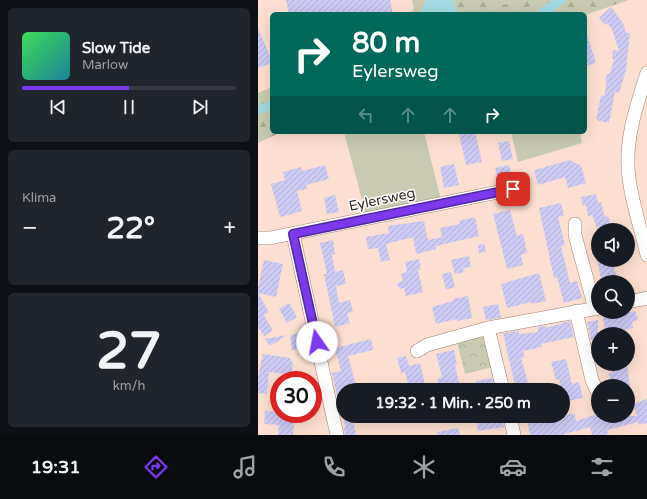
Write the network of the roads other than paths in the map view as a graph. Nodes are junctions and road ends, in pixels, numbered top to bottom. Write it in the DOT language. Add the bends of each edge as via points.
graph roads {
  1 [pos="647,73"];
  2 [pos="644,92"];
  3 [pos="513,189"];
  4 [pos="575,224"];
  5 [pos="293,234"];
  6 [pos="258,238"];
  7 [pos="647,255"];
  8 [pos="591,291"];
  9 [pos="647,298"];
  10 [pos="635,301"];
  11 [pos="591,309"];
  12 [pos="576,311"];
  13 [pos="488,328"];
  14 [pos="417,351"];
  15 [pos="592,379"];
  16 [pos="501,383"];
  17 [pos="511,423"];
  18 [pos="337,435"];
  19 [pos="514,435"];
  1 -- 2 [label="street"];
  2 -- 7 [label="street" via="632,125 628,153 629,177"];
  3 -- 5 [label="street, Eylersweg"];
  4 -- 8 [label="street" via="575,235"];
  5 -- 6 [label="street, Eylersweg"];
  5 -- 18 [label="street"];
  9 -- 10 [label="street"];
  11 -- 12 [label="street"];
  12 -- 13 [label="street"];
  12 -- 15 [label="street"];
  13 -- 14 [label="street" via="427,345"];
  13 -- 16 [label="street"];
  17 -- 19 [label="street"];
}
